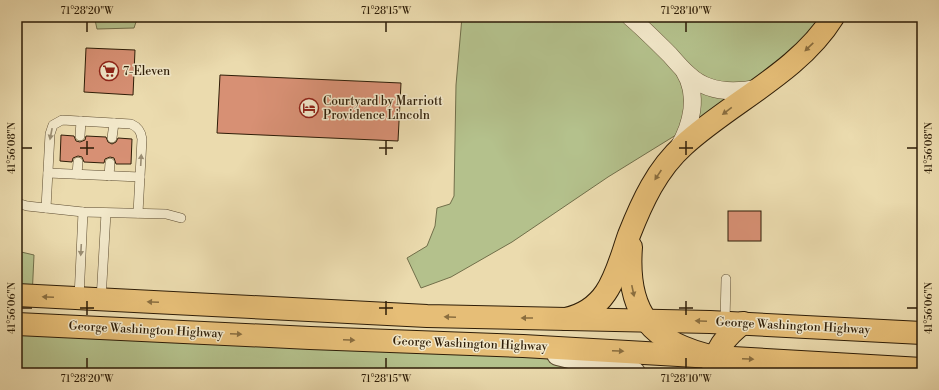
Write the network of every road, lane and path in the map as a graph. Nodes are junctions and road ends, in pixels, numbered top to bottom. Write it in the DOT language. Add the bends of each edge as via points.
graph roads {
  1 [pos="630,17"];
  2 [pos="833,17"];
  3 [pos="682,69"];
  4 [pos="758,88"];
  5 [pos="81,121"];
  6 [pos="114,123"];
  7 [pos="80,136"];
  8 [pos="112,138"];
  9 [pos="674,155"];
  10 [pos="78,162"];
  11 [pos="110,163"];
  12 [pos="48,173"];
  13 [pos="77,174"];
  14 [pos="108,176"];
  15 [pos="140,177"];
  16 [pos="17,203"];
  17 [pos="46,208"];
  18 [pos="84,212"];
  19 [pos="106,213"];
  20 [pos="138,213"];
  21 [pos="181,218"];
  22 [pos="633,224"];
  23 [pos="726,279"];
  24 [pos="17,295"];
  25 [pos="78,298"];
  26 [pos="101,300"];
  27 [pos="566,319"];
  28 [pos="646,320"];
  29 [pos="734,323"];
  30 [pos="17,324"];
  31 [pos="77,327"];
  32 [pos="99,328"];
  33 [pos="922,333"];
  34 [pos="524,346"];
  35 [pos="714,365"];
  36 [pos="922,369"];
  37 [pos="634,373"];
  1 -- 3 [label="street"];
  2 -- 4 [label="main road, one-way" via="810,46"];
  3 -- 4 [label="street" via="695,80 711,88 738,92"];
  3 -- 9 [label="street" via="692,93 692,114"];
  4 -- 9 [label="main road, one-way"];
  5 -- 6 [label="lane"];
  5 -- 7 [label="lane"];
  5 -- 12 [label="lane, one-way" via="62,120 53,125 50,134"];
  6 -- 8 [label="lane"];
  15 -- 6 [label="lane, one-way" via="142,139 139,129 131,124"];
  9 -- 22 [label="main road, one-way" via="648,192"];
  10 -- 13 [label="lane"];
  11 -- 14 [label="lane"];
  12 -- 13 [label="lane"];
  12 -- 17 [label="lane"];
  13 -- 14 [label="lane"];
  14 -- 15 [label="lane"];
  15 -- 20 [label="lane"];
  16 -- 17 [label="lane"];
  17 -- 18 [label="lane"];
  18 -- 19 [label="lane"];
  18 -- 25 [label="lane, one-way"];
  19 -- 20 [label="lane"];
  19 -- 26 [label="lane"];
  20 -- 21 [label="lane" via="166,214"];
  22 -- 27 [label="main road" via="614,279 604,296 590,310"];
  22 -- 28 [label="main road, one-way" via="630,250 632,285 636,303"];
  23 -- 29 [label="lane"];
  25 -- 24 [label="main road, George Washington Highway, one-way"];
  25 -- 26 [label="main road, George Washington Highway"];
  25 -- 31 [label="main road"];
  27 -- 26 [label="main road, George Washington Highway, one-way" via="427,316"];
  26 -- 32 [label="main road"];
  27 -- 28 [label="main road, George Washington Highway"];
  29 -- 28 [label="main road, George Washington Highway, one-way"];
  28 -- 35 [label="main road" via="673,342"];
  29 -- 33 [label="main road, George Washington Highway"];
  29 -- 35 [label="main road" via="718,350"];
  30 -- 31 [label="main road, George Washington Highway"];
  31 -- 32 [label="main road, George Washington Highway"];
  32 -- 34 [label="main road, George Washington Highway, one-way"];
  34 -- 35 [label="main road, George Washington Highway, one-way"];
  34 -- 37 [label="street"];
  35 -- 36 [label="main road, George Washington Highway, one-way"];
}
